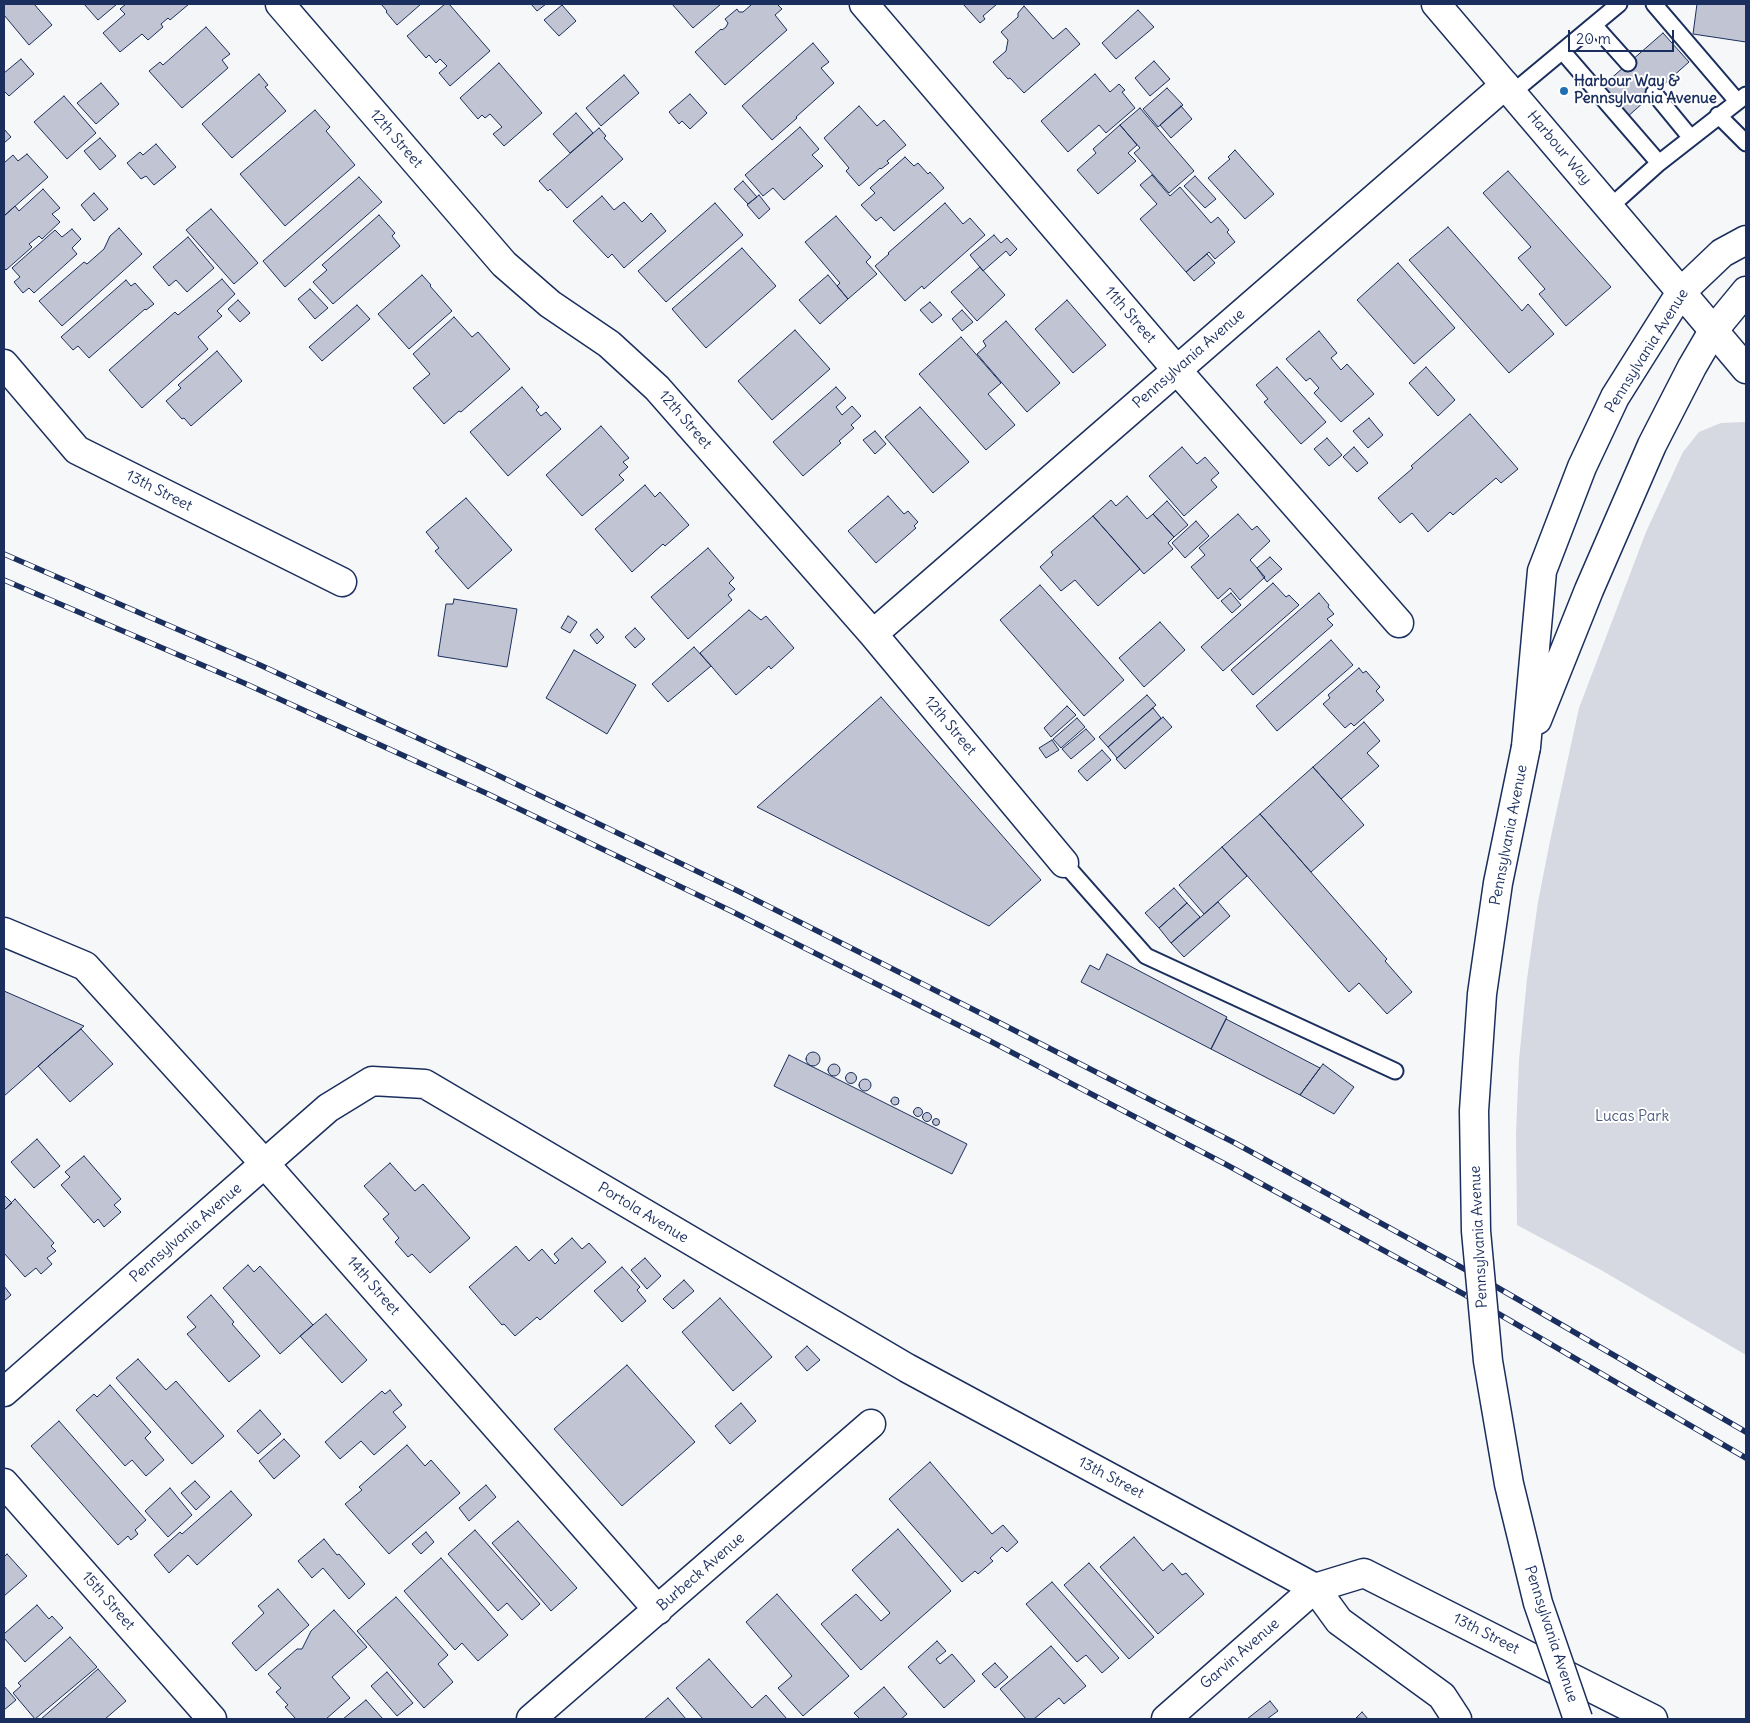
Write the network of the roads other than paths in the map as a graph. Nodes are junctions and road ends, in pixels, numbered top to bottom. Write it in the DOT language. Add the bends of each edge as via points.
graph roads {
  1 [pos="280,4"];
  2 [pos="864,4"];
  3 [pos="1436,4"];
  4 [pos="1619,4"];
  5 [pos="1654,4"];
  6 [pos="1594,25"];
  7 [pos="1563,52"];
  8 [pos="1628,64"];
  9 [pos="1509,89"];
  10 [pos="1654,93"];
  11 [pos="1742,98"];
  12 [pos="1718,115"];
  13 [pos="1691,138"];
  14 [pos="1746,143"];
  15 [pos="1659,164"];
  16 [pos="1610,207"];
  17 [pos="1746,240"];
  18 [pos="1746,291"];
  19 [pos="1681,292"];
  20 [pos="1713,331"];
  21 [pos="4,364"];
  22 [pos="1176,369"];
  23 [pos="1746,370"];
  24 [pos="342,582"];
  25 [pos="1400,623"];
  26 [pos="873,634"];
  27 [pos="1526,747"];
  28 [pos="1064,863"];
  29 [pos="4,932"];
  30 [pos="1395,1071"];
  31 [pos="372,1081"];
  32 [pos="265,1164"];
  33 [pos="907,1368"];
  34 [pos="4,1392"];
  35 [pos="871,1424"];
  36 [pos="4,1483"];
  37 [pos="1315,1588"];
  38 [pos="658,1610"];
  39 [pos="212,1719"];
  40 [pos="531,1719"];
  41 [pos="1166,1719"];
  42 [pos="1457,1719"];
  43 [pos="1578,1719"];
  44 [pos="1653,1719"];
  1 -- 26 [label="street, 12th Street" via="504,264 550,304 608,344 656,388"];
  2 -- 22 [label="street, 11th Street"];
  3 -- 9 [label="street, Harbour Way"];
  4 -- 6 [label="lane"];
  5 -- 11 [label="lane"];
  6 -- 7 [label="lane"];
  6 -- 8 [label="lane"];
  7 -- 9 [label="lane"];
  7 -- 15 [label="lane"];
  9 -- 16 [label="street, Harbour Way"];
  9 -- 22 [label="street, Pennsylvania Avenue"];
  10 -- 13 [label="lane"];
  11 -- 12 [label="lane"];
  12 -- 13 [label="lane"];
  12 -- 14 [label="lane"];
  13 -- 15 [label="lane"];
  15 -- 16 [label="lane"];
  16 -- 19 [label="street, Harbour Way"];
  17 -- 19 [label="street, Pennsylvania Avenue" via="1722,253"];
  18 -- 20 [label="street, Pennsylvania Avenue"];
  19 -- 20 [label="street, Harbour Way"];
  19 -- 27 [label="street, Pennsylvania Avenue" via="1615,397 1582,467 1542,571"];
  20 -- 23 [label="street, Harbour Way"];
  20 -- 27 [label="street, Pennsylvania Avenue" via="1632,488"];
  21 -- 24 [label="street, 13th Street" via="77,450"];
  22 -- 25 [label="street, 11th Street"];
  22 -- 26 [label="street, Pennsylvania Avenue"];
  26 -- 28 [label="street, 12th Street"];
  27 -- 43 [label="street, Pennsylvania Avenue, bridge" via="1498,882 1482,994 1474,1111 1476,1231 1488,1361 1509,1484 1538,1603"];
  28 -- 30 [label="lane" via="1146,956"];
  29 -- 32 [label="street, 14th Street" via="85,966"];
  31 -- 32 [label="street, Pennsylvania Avenue" via="328,1108"];
  31 -- 33 [label="street, Portola Avenue" via="425,1084"];
  32 -- 34 [label="street, Pennsylvania Avenue"];
  32 -- 38 [label="street, 14th Street"];
  33 -- 37 [label="street, 13th Street"];
  35 -- 38 [label="street, Burbeck Avenue"];
  36 -- 39 [label="street, 15th Street"];
  37 -- 41 [label="street, Garvin Avenue"];
  37 -- 42 [label="street, 13th Street" via="1339,1621 1442,1696"];
  37 -- 44 [label="street, 13th Street" via="1364,1573"];
  38 -- 40 [label="street, Burbeck Avenue"];
}
